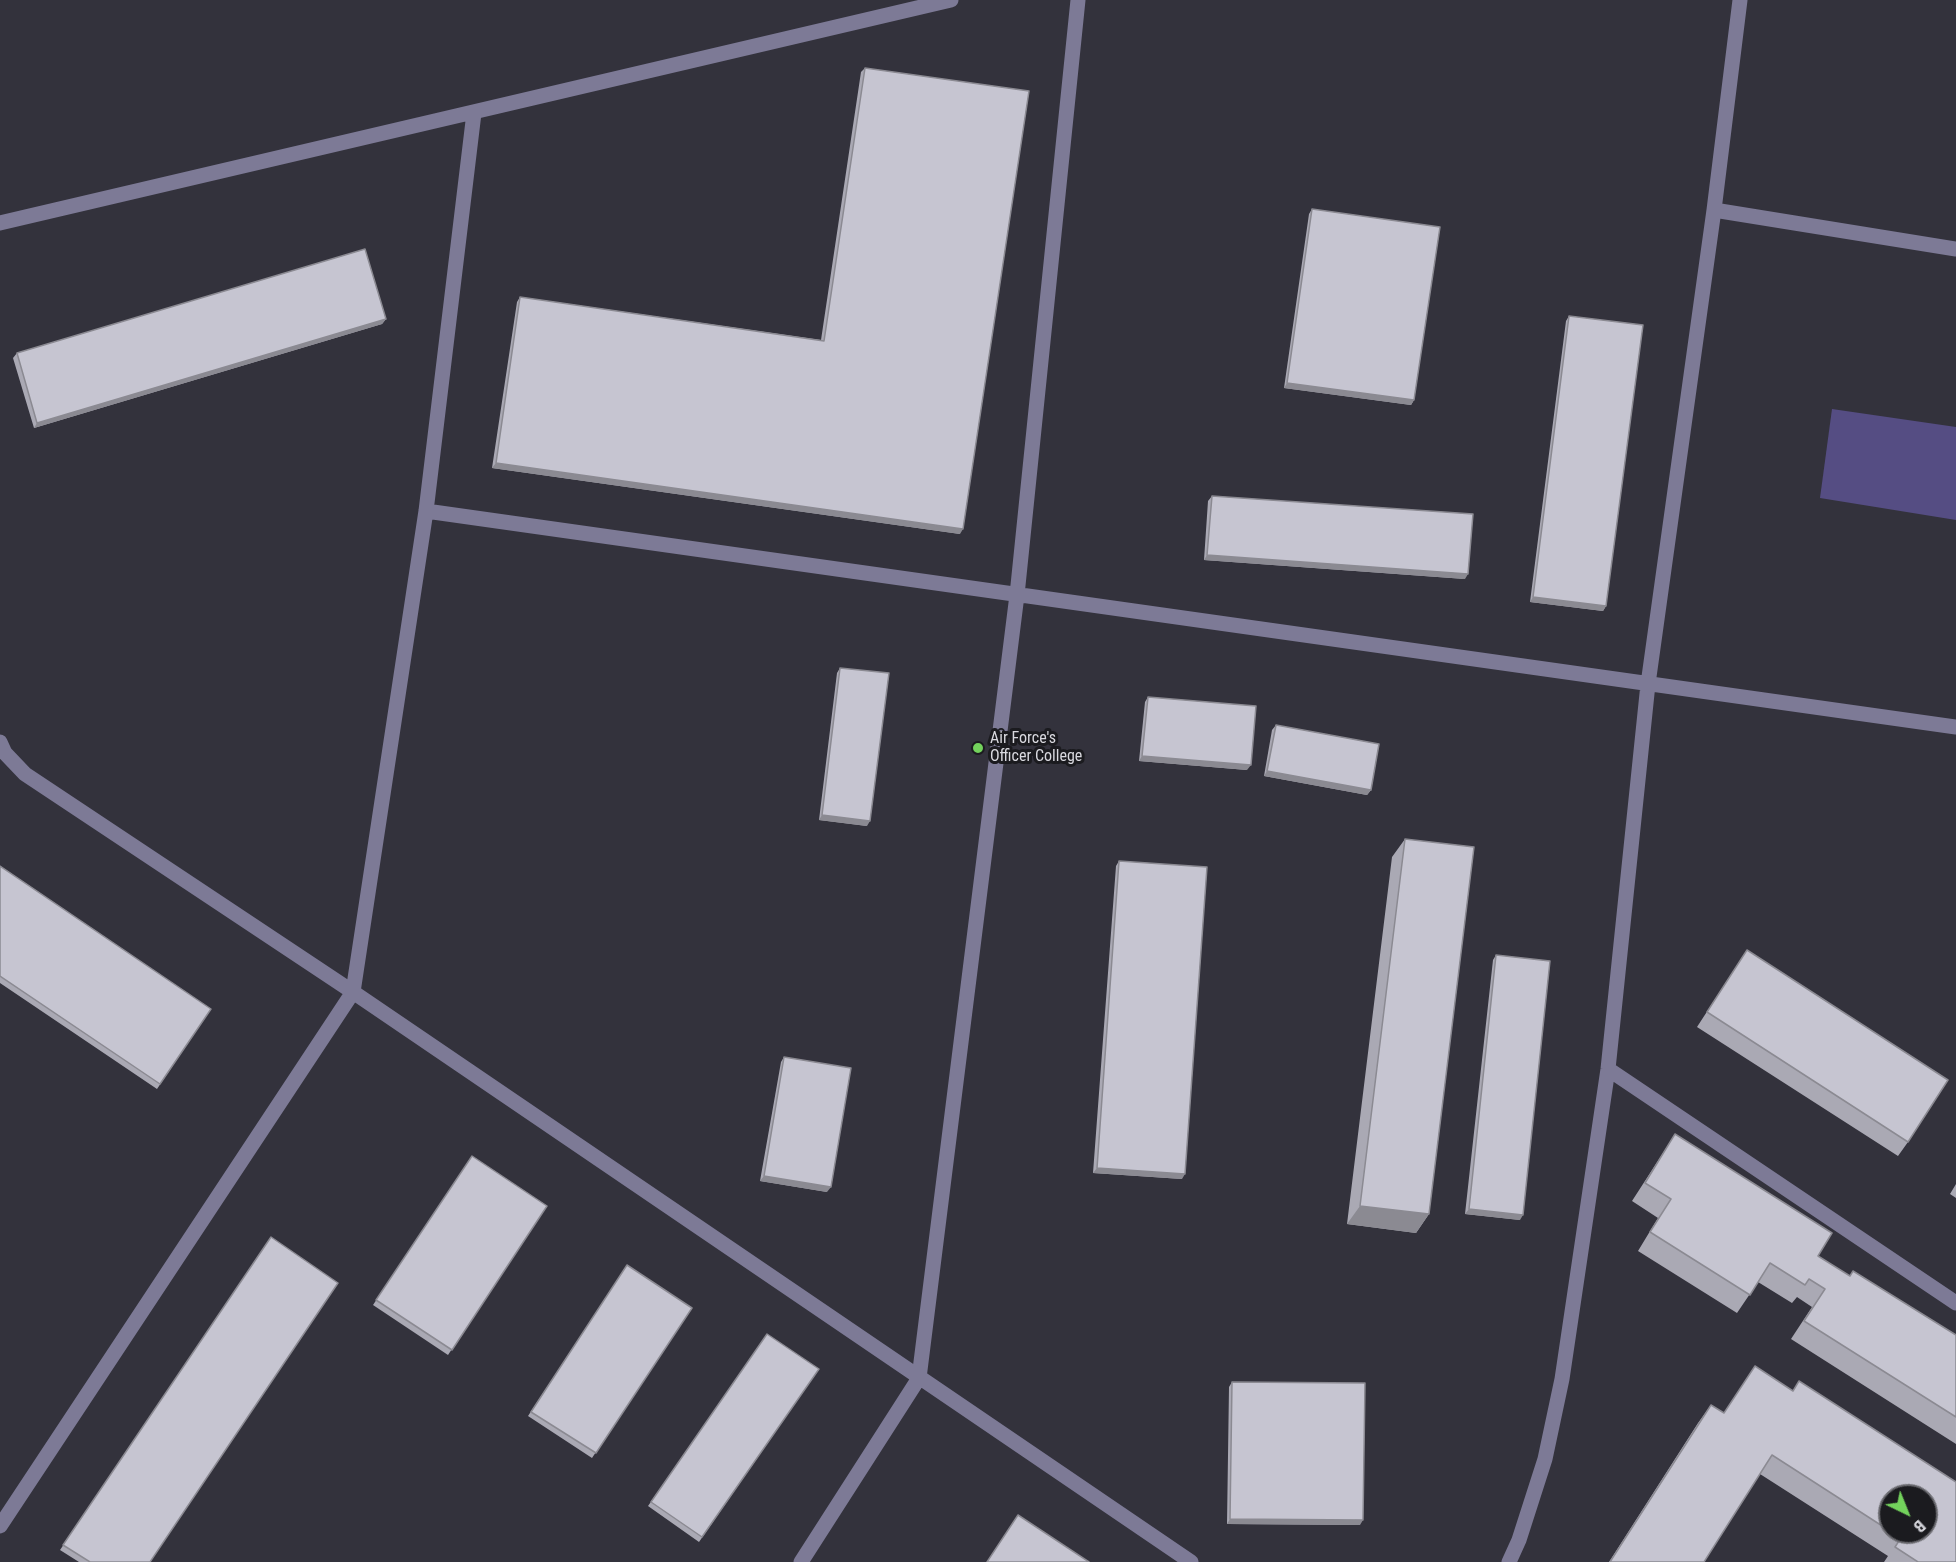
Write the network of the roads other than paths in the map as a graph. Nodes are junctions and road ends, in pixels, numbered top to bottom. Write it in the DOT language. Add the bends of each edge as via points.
graph roads {
  1 [pos="951,0"];
  2 [pos="1078,0"];
  3 [pos="1740,0"];
  4 [pos="474,112"];
  5 [pos="1714,210"];
  6 [pos="0,223"];
  7 [pos="1956,249"];
  8 [pos="426,511"];
  9 [pos="1017,595"];
  10 [pos="1648,684"];
  11 [pos="1956,727"];
  12 [pos="0,742"];
  13 [pos="353,992"];
  14 [pos="1608,1069"];
  15 [pos="1956,1303"];
  16 [pos="919,1378"];
  17 [pos="0,1526"];
  18 [pos="801,1562"];
  19 [pos="1191,1562"];
  20 [pos="1509,1562"];
  1 -- 4 [label="lane"];
  2 -- 9 [label="lane"];
  3 -- 5 [label="lane"];
  4 -- 6 [label="lane"];
  4 -- 8 [label="lane"];
  5 -- 7 [label="lane"];
  5 -- 10 [label="lane"];
  8 -- 9 [label="lane"];
  8 -- 13 [label="lane"];
  9 -- 10 [label="lane"];
  9 -- 16 [label="lane"];
  10 -- 11 [label="lane"];
  10 -- 14 [label="lane"];
  12 -- 13 [label="lane" via="25,774"];
  13 -- 16 [label="lane"];
  13 -- 17 [label="lane"];
  14 -- 15 [label="lane"];
  14 -- 20 [label="lane" via="1562,1379 1545,1459"];
  16 -- 18 [label="lane"];
  16 -- 19 [label="lane"];
}
